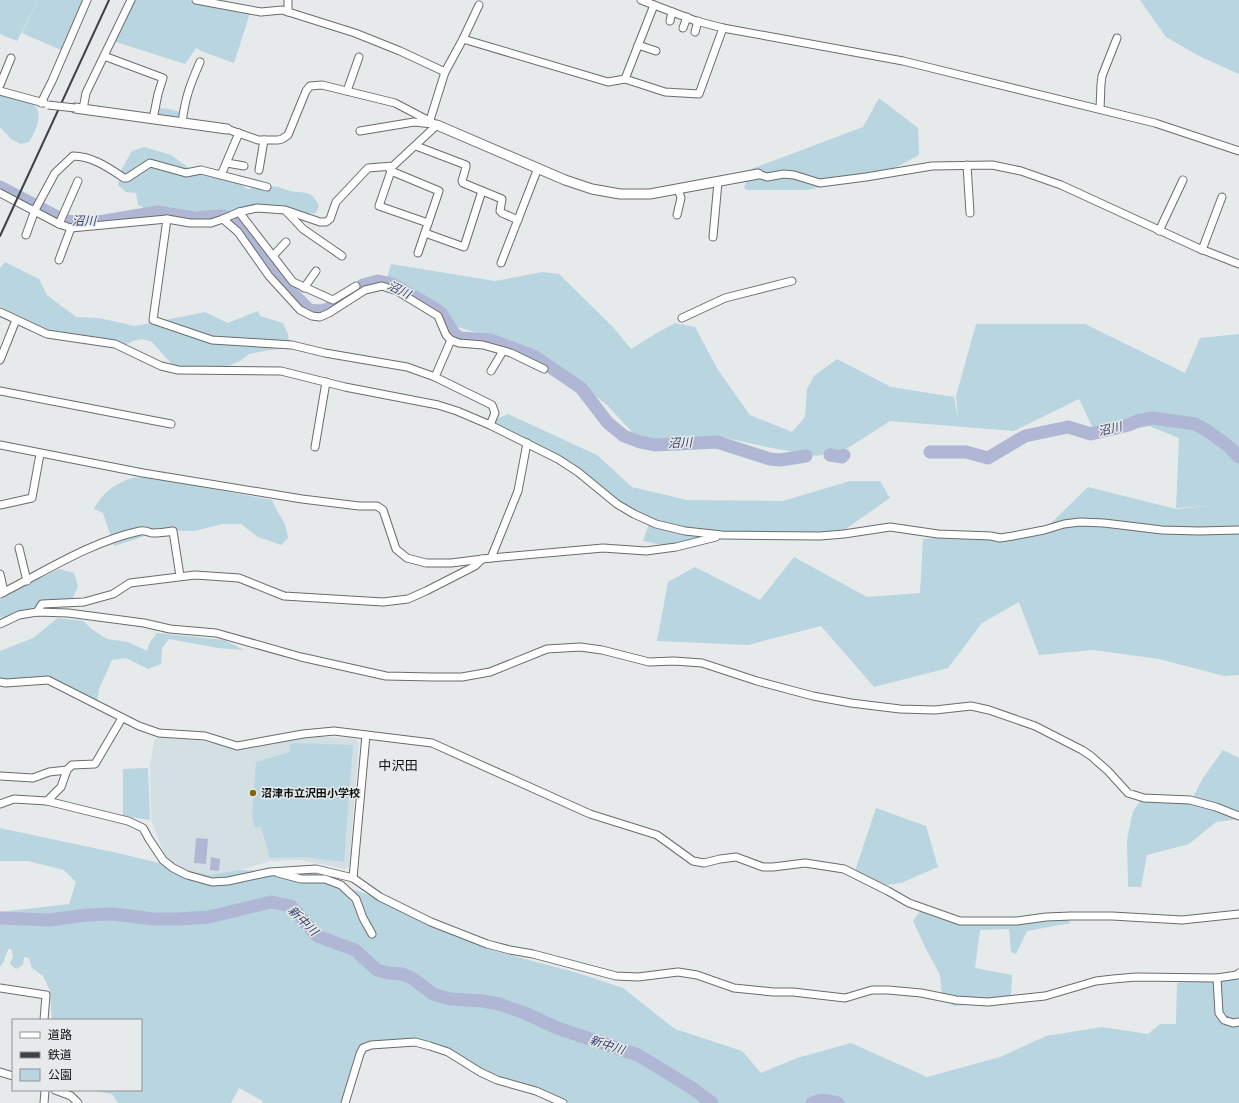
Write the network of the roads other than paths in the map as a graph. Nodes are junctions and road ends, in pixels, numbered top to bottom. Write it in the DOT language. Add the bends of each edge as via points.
graph roads {
  1 [pos="87,0"];
  2 [pos="131,0"];
  3 [pos="196,0"];
  4 [pos="288,0"];
  5 [pos="641,0"];
  6 [pos="479,5"];
  7 [pos="654,5"];
  8 [pos="288,12"];
  9 [pos="672,12"];
  10 [pos="687,17"];
  11 [pos="670,21"];
  12 [pos="698,21"];
  13 [pos="683,28"];
  14 [pos="723,28"];
  15 [pos="695,32"];
  16 [pos="1117,38"];
  17 [pos="463,39"];
  18 [pos="638,45"];
  19 [pos="656,51"];
  20 [pos="104,56"];
  21 [pos="359,57"];
  22 [pos="11,58"];
  23 [pos="200,62"];
  24 [pos="445,72"];
  25 [pos="625,79"];
  26 [pos="0,85"];
  27 [pos="0,91"];
  28 [pos="347,91"];
  29 [pos="41,102"];
  30 [pos="79,109"];
  31 [pos="1100,109"];
  32 [pos="154,119"];
  33 [pos="182,123"];
  34 [pos="434,123"];
  35 [pos="227,130"];
  36 [pos="360,131"];
  37 [pos="239,134"];
  38 [pos="264,140"];
  39 [pos="416,146"];
  40 [pos="1239,151"];
  41 [pos="227,163"];
  42 [pos="967,165"];
  43 [pos="244,166"];
  44 [pos="538,168"];
  45 [pos="389,169"];
  46 [pos="259,170"];
  47 [pos="758,174"];
  48 [pos="221,175"];
  49 [pos="1183,180"];
  50 [pos="78,181"];
  51 [pos="718,182"];
  52 [pos="267,187"];
  53 [pos="678,189"];
  54 [pos="482,191"];
  55 [pos="0,193"];
  56 [pos="1222,197"];
  57 [pos="37,206"];
  58 [pos="285,210"];
  59 [pos="236,213"];
  60 [pos="970,213"];
  61 [pos="677,215"];
  62 [pos="167,219"];
  63 [pos="223,219"];
  64 [pos="61,220"];
  65 [pos="518,220"];
  66 [pos="428,224"];
  67 [pos="71,228"];
  68 [pos="1160,230"];
  69 [pos="425,233"];
  70 [pos="26,235"];
  71 [pos="713,237"];
  72 [pos="286,242"];
  73 [pos="1202,250"];
  74 [pos="418,253"];
  75 [pos="273,256"];
  76 [pos="342,256"];
  77 [pos="58,260"];
  78 [pos="501,263"];
  79 [pos="1239,264"];
  80 [pos="316,271"];
  81 [pos="792,281"];
  82 [pos="356,286"];
  83 [pos="304,288"];
  84 [pos="0,312"];
  85 [pos="682,318"];
  86 [pos="16,320"];
  87 [pos="451,340"];
  88 [pos="504,350"];
  89 [pos="0,360"];
  90 [pos="544,369"];
  91 [pos="490,371"];
  92 [pos="435,377"];
  93 [pos="326,382"];
  94 [pos="0,391"];
  95 [pos="171,424"];
  96 [pos="490,425"];
  97 [pos="527,443"];
  98 [pos="0,445"];
  99 [pos="315,447"];
  100 [pos="40,454"];
  101 [pos="0,505"];
  102 [pos="1239,530"];
  103 [pos="722,535"];
  104 [pos="19,548"];
  105 [pos="491,558"];
  106 [pos="482,559"];
  107 [pos="0,574"];
  108 [pos="180,576"];
  109 [pos="27,581"];
  110 [pos="2,593"];
  111 [pos="37,612"];
  112 [pos="0,624"];
  113 [pos="0,682"];
  114 [pos="122,718"];
  115 [pos="366,735"];
  116 [pos="68,770"];
  117 [pos="0,776"];
  118 [pos="47,801"];
  119 [pos="0,804"];
  120 [pos="1239,816"];
  121 [pos="270,872"];
  122 [pos="353,878"];
  123 [pos="1239,914"];
  124 [pos="372,934"];
  125 [pos="1239,973"];
  126 [pos="1217,978"];
  127 [pos="0,988"];
  128 [pos="44,1019"];
  129 [pos="1239,1022"];
  130 [pos="0,1072"];
  131 [pos="12,1076"];
  132 [pos="46,1091"];
  133 [pos="58,1091"];
  134 [pos="44,1103"];
  135 [pos="78,1103"];
  136 [pos="345,1103"];
  137 [pos="563,1103"];
  1 -- 29 [label="street"];
  2 -- 20 [label="street"];
  3 -- 8 [label="street" via="261,12"];
  4 -- 8 [label="street"];
  5 -- 7 [label="street"];
  6 -- 17 [label="street"];
  7 -- 9 [label="street"];
  7 -- 18 [label="street"];
  8 -- 24 [label="street" via="400,50"];
  9 -- 10 [label="street"];
  9 -- 11 [label="street"];
  10 -- 12 [label="street"];
  10 -- 13 [label="street"];
  12 -- 14 [label="street"];
  12 -- 15 [label="street"];
  14 -- 25 [label="street" via="699,94 665,92"];
  14 -- 31 [label="street" via="903,61"];
  16 -- 31 [label="street" via="1102,76"];
  17 -- 24 [label="street"];
  17 -- 25 [label="street" via="608,82"];
  18 -- 19 [label="street"];
  18 -- 25 [label="street"];
  20 -- 30 [label="street"];
  20 -- 32 [label="street" via="163,78"];
  21 -- 28 [label="street"];
  22 -- 26 [label="street"];
  23 -- 33 [label="street" via="188,88"];
  24 -- 34 [label="street"];
  27 -- 29 [label="street"];
  28 -- 34 [label="street" via="395,103"];
  28 -- 38 [label="street" via="322,85 310,86 288,134 278,140"];
  29 -- 30 [label="street, bridge"];
  30 -- 32 [label="street"];
  31 -- 40 [label="street" via="1155,123"];
  32 -- 33 [label="street"];
  33 -- 35 [label="street"];
  34 -- 36 [label="street" via="414,122"];
  34 -- 39 [label="street"];
  34 -- 44 [label="street"];
  35 -- 37 [label="street"];
  37 -- 38 [label="street"];
  37 -- 41 [label="street"];
  38 -- 46 [label="street"];
  39 -- 45 [label="street"];
  39 -- 54 [label="street" via="466,165 463,183"];
  41 -- 43 [label="street"];
  41 -- 48 [label="street"];
  42 -- 47 [label="street" via="932,166 820,183 794,174 767,177"];
  42 -- 60 [label="street"];
  42 -- 68 [label="street" via="992,165 1021,171 1061,185"];
  44 -- 53 [label="street" via="592,189 620,194 650,194"];
  44 -- 65 [label="street"];
  45 -- 58 [label="street" via="368,168 336,202 326,222"];
  45 -- 66 [label="street" via="438,191"];
  45 -- 66 [label="street" via="379,206"];
  47 -- 51 [label="street"];
  48 -- 52 [label="street"];
  48 -- 57 [label="street" via="201,170 186,173 150,163 124,178 83,156 73,156 56,173"];
  49 -- 68 [label="street"];
  50 -- 64 [label="street"];
  51 -- 53 [label="street"];
  51 -- 71 [label="street"];
  53 -- 61 [label="street" via="681,198"];
  54 -- 65 [label="street" via="502,199 500,211"];
  54 -- 69 [label="street" via="464,247"];
  55 -- 57 [label="street"];
  56 -- 73 [label="street"];
  57 -- 64 [label="street"];
  57 -- 70 [label="street"];
  58 -- 59 [label="street" via="257,208"];
  58 -- 76 [label="street" via="303,229"];
  59 -- 63 [label="street"];
  59 -- 75 [label="street"];
  62 -- 63 [label="street" via="190,224 211,223"];
  62 -- 67 [label="street"];
  62 -- 92 [label="street" via="153,320 212,340 292,345 407,367"];
  63 -- 87 [label="street" via="238,232 269,276 300,310 320,317 365,290 382,286 397,291 438,316 446,335"];
  64 -- 67 [label="street"];
  65 -- 78 [label="street"];
  66 -- 69 [label="street"];
  67 -- 77 [label="street"];
  68 -- 73 [label="street"];
  69 -- 74 [label="street"];
  72 -- 75 [label="street"];
  73 -- 79 [label="street"];
  75 -- 83 [label="street" via="293,282"];
  80 -- 83 [label="street"];
  81 -- 85 [label="street" via="726,298"];
  82 -- 83 [label="street" via="333,300"];
  84 -- 86 [label="street"];
  86 -- 89 [label="street"];
  86 -- 93 [label="street" via="47,334 115,344 161,366 178,370 281,370"];
  87 -- 88 [label="street"];
  87 -- 92 [label="street"];
  88 -- 90 [label="street"];
  88 -- 91 [label="street"];
  92 -- 96 [label="street" via="492,405 495,413"];
  93 -- 96 [label="street" via="438,405"];
  93 -- 99 [label="street"];
  94 -- 95 [label="street"];
  96 -- 97 [label="street"];
  97 -- 103 [label="street" via="578,472 617,504 634,514 656,524 685,531"];
  97 -- 105 [label="street" via="518,491"];
  98 -- 100 [label="street"];
  100 -- 101 [label="street" via="32,498"];
  100 -- 106 [label="street" via="302,499 377,506 383,510 396,550 407,558 426,563"];
  102 -- 103 [label="street" via="1162,530 1080,522 1000,538 938,534 890,527 820,536"];
  103 -- 105 [label="street" via="676,547 646,551 602,548"];
  104 -- 109 [label="street"];
  105 -- 106 [label="street"];
  106 -- 108 [label="street" via="475,566 408,599 383,602 284,596 238,578 195,574"];
  107 -- 110 [label="street"];
  108 -- 109 [label="street" via="173,531 152,533 142,530 82,551"];
  108 -- 111 [label="street" via="130,583 113,594 84,602 42,604"];
  109 -- 110 [label="street"];
  111 -- 112 [label="street" via="19,615"];
  111 -- 120 [label="street" via="68,613 170,629 216,633 301,657 386,676 462,677 490,672 547,649 580,648 602,650 649,662 702,663 757,681 851,703 928,710 971,706 1035,726 1082,750 1108,771 1128,793 1144,798 1190,800"];
  113 -- 114 [label="street" via="6,684 48,680"];
  114 -- 115 [label="street" via="159,733 205,736 236,746 334,731"];
  114 -- 116 [label="street" via="95,764 72,765"];
  115 -- 122 [label="street"];
  115 -- 123 [label="street" via="432,743 590,814 657,835 693,861 704,863 736,857 763,867 805,863 844,869 909,903 960,921 1017,921 1071,916 1182,920"];
  116 -- 117 [label="street" via="49,772 33,778"];
  116 -- 118 [label="street" via="61,787"];
  118 -- 119 [label="street" via="14,800"];
  118 -- 121 [label="street" via="143,828 163,860 172,868 187,875 212,882"];
  121 -- 122 [label="street" via="316,869"];
  121 -- 124 [label="street" via="301,879 325,879 341,885 356,899"];
  122 -- 126 [label="street" via="380,897 431,922 487,944 616,976 638,977 678,972 697,975 734,988 765,992 793,992 846,998 872,990 888,990 988,1002 1045,996 1096,981 1113,979"];
  125 -- 126 [label="street"];
  126 -- 129 [label="street" via="1219,1013 1224,1020"];
  127 -- 128 [label="street" via="46,995"];
  130 -- 131 [label="street"];
  132 -- 134 [label="street"];
  133 -- 135 [label="street" via="71,1096"];
  136 -- 137 [label="street" via="363,1048 379,1044 415,1042 448,1052 497,1080 536,1091"];
}
